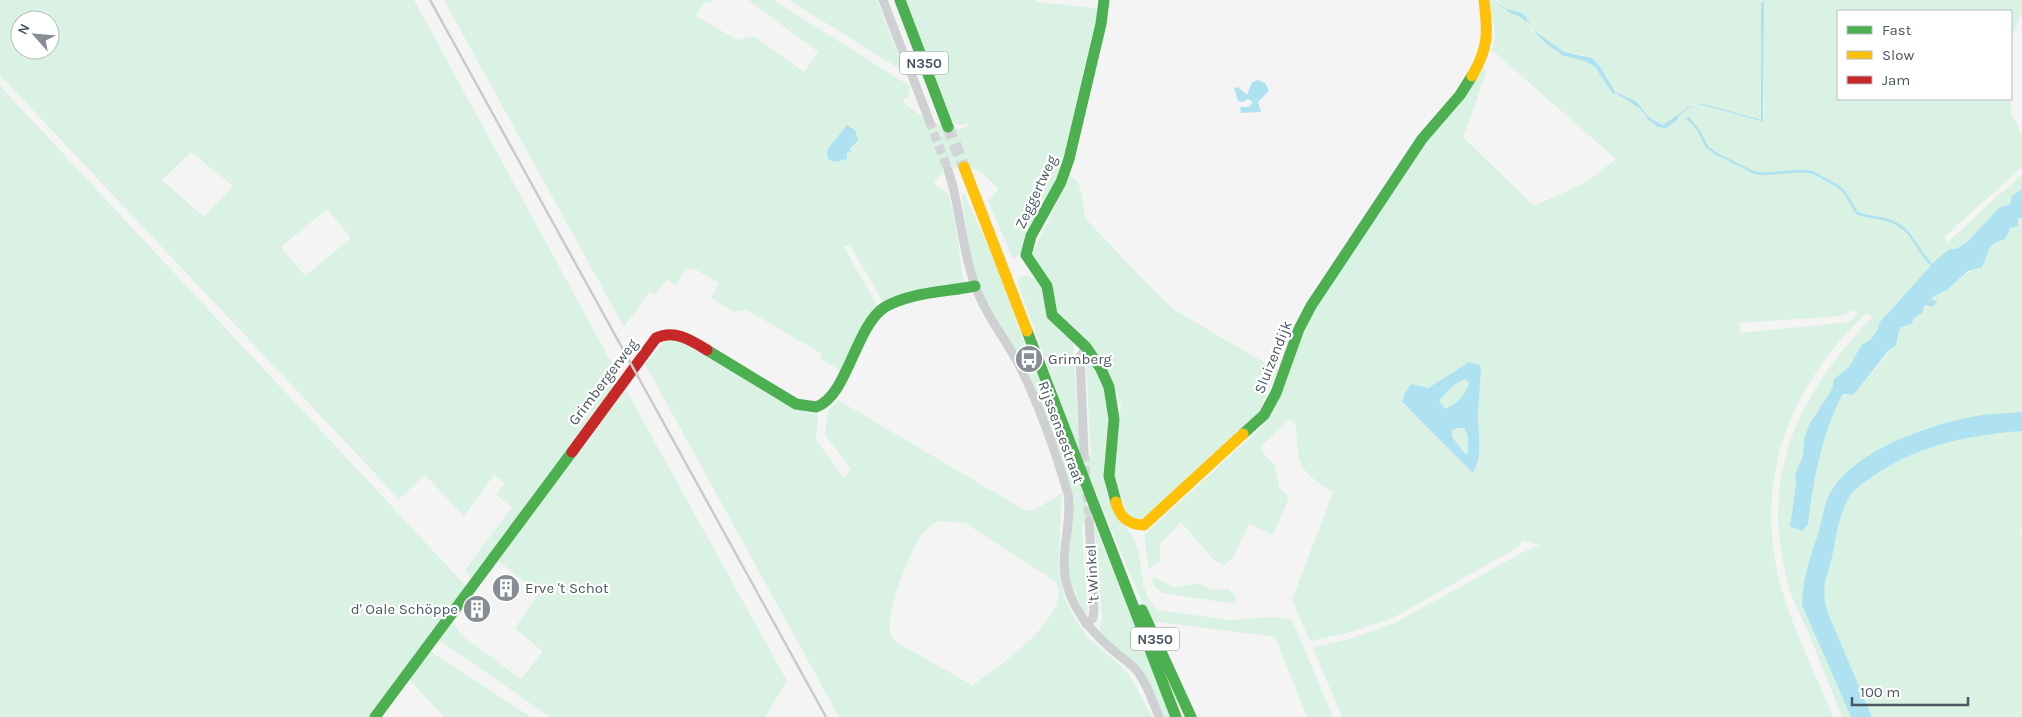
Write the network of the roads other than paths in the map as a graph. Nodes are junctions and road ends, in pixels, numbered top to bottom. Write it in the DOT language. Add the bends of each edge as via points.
graph roads {
  1 [pos="883,0"];
  2 [pos="900,0"];
  3 [pos="1104,0"];
  4 [pos="1484,0"];
  5 [pos="929,120"];
  6 [pos="948,127"];
  7 [pos="964,167"];
  8 [pos="948,170"];
  9 [pos="975,286"];
  10 [pos="1086,347"];
  11 [pos="1084,453"];
  12 [pos="1088,520"];
  13 [pos="1118,562"];
  14 [pos="1086,624"];
  15 [pos="375,717"];
  16 [pos="1159,717"];
  17 [pos="1176,717"];
  18 [pos="1191,717"];
  1 -- 5 [label="street"];
  2 -- 6 [label="street, N350"];
  3 -- 10 [label="street, Zeggertweg" via="1101,26 1069,160 1026,253 1047,286 1052,315"];
  4 -- 10 [label="street, Sluizendijk" via="1488,35 1482,59 1460,94 1422,139 1312,306 1267,411 1144,524 1133,524 1125,519 1116,502 1109,476 1114,419 1111,395 1105,376"];
  7 -- 13 [label="street, Rijssensestraat / N350"];
  8 -- 9 [label="street, Rijssensestraat"];
  9 -- 14 [label="street, Rijssensestraat" via="1026,379 1064,483 1069,506 1064,575"];
  9 -- 15 [label="street, Grimbergerweg" via="898,302 882,309 872,320 833,395 824,405 812,409 796,404 687,338 666,333 656,338"];
  10 -- 11 [label="street" via="1080,357"];
  12 -- 14 [label="street, 't Winkel" via="1094,611 1093,618"];
  13 -- 17 [label="street, Rijssensestraat / N350" via="1126,593"];
  13 -- 18 [label="street, Rijssensestraat / N350"];
  14 -- 16 [label="street, Rijssensestraat" via="1137,672"];
}
